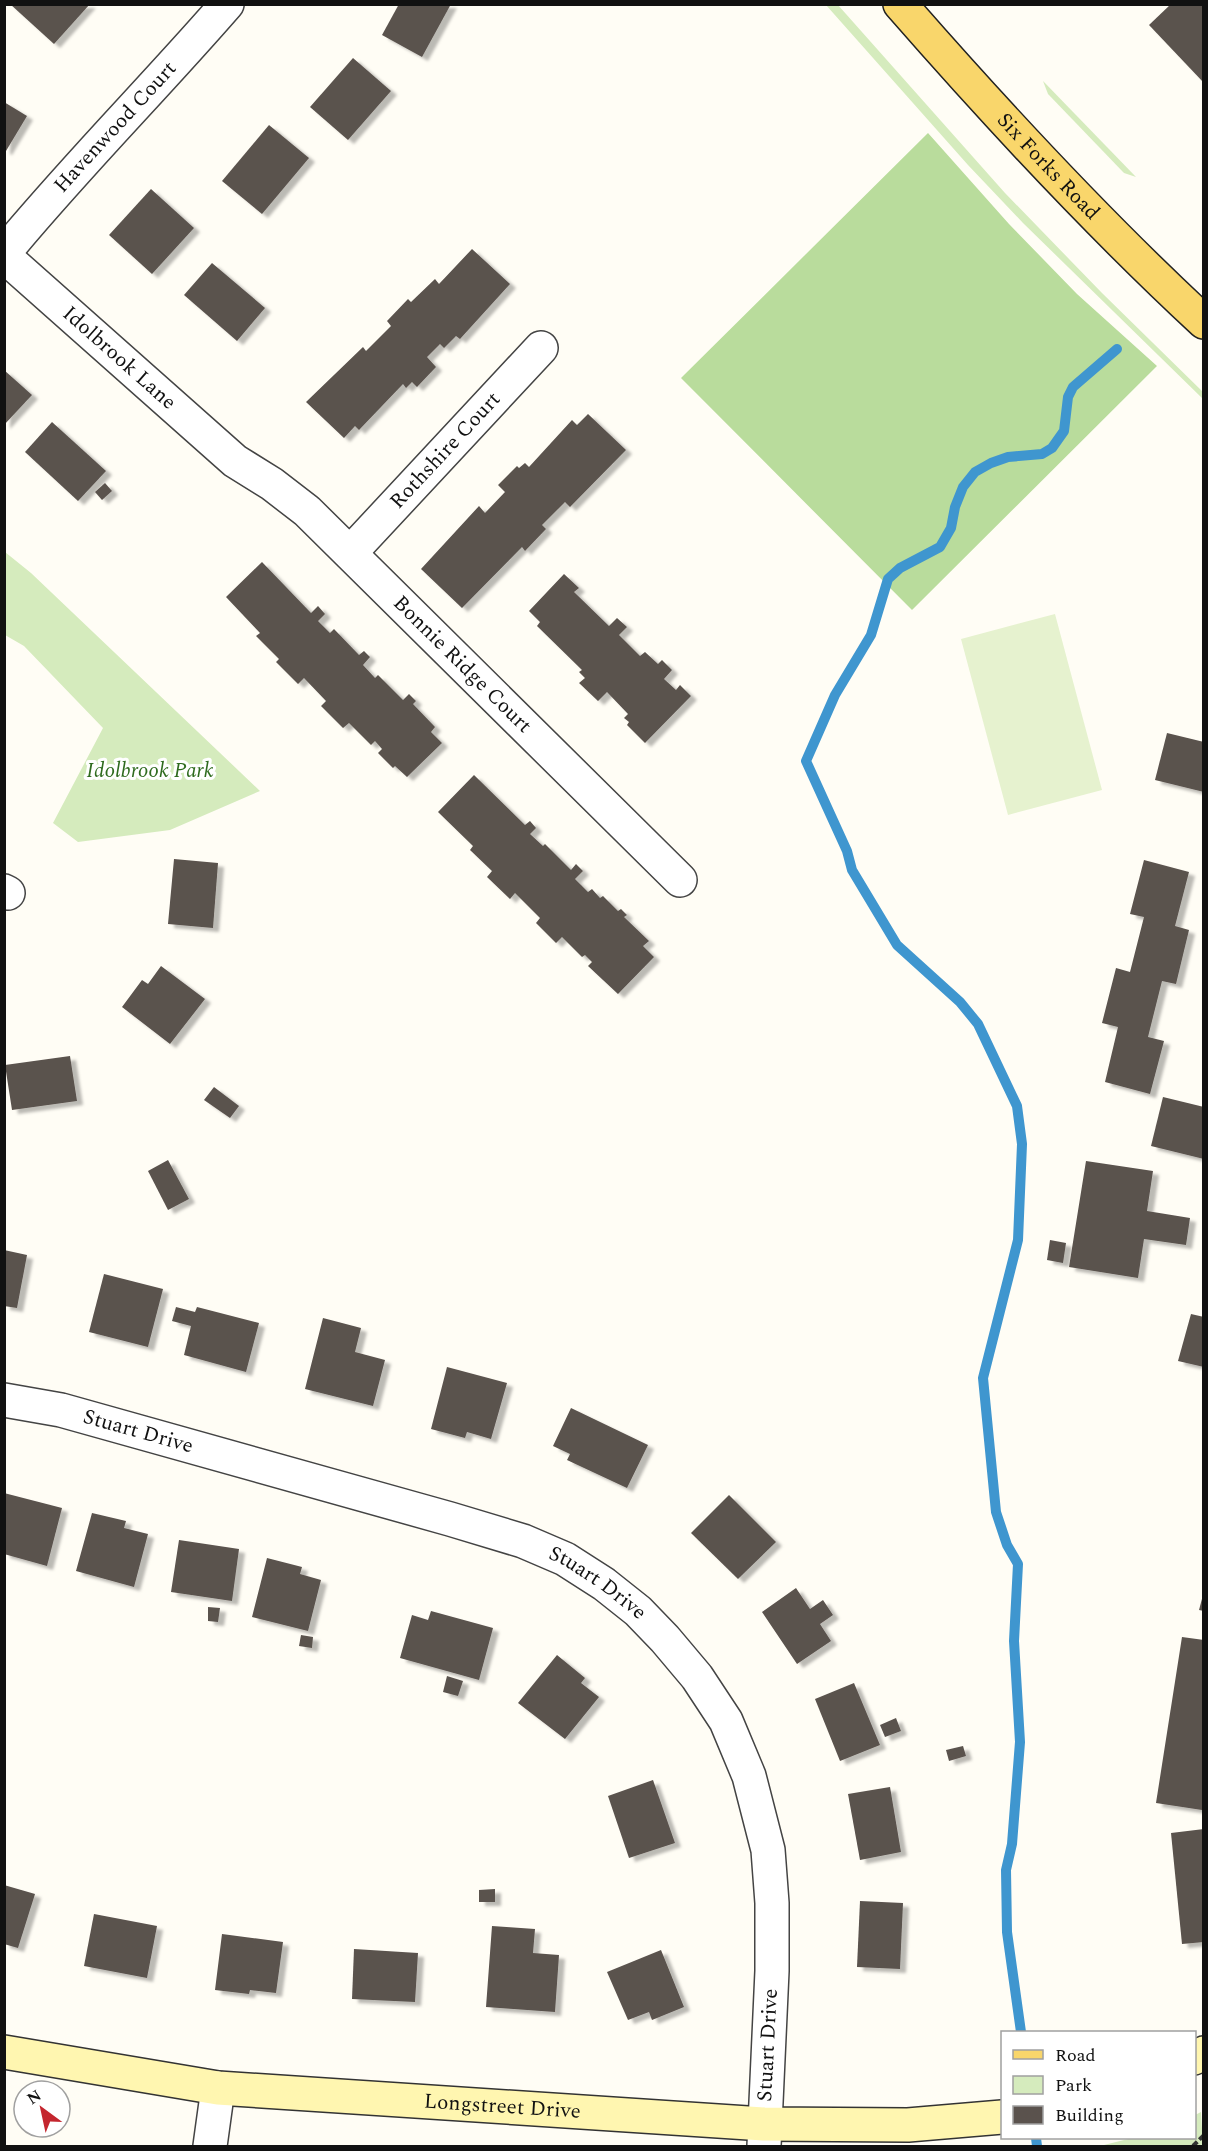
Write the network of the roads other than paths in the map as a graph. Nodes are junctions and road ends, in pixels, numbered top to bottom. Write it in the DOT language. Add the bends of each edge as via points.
graph roads {
  1 [pos="227,4"];
  2 [pos="900,4"];
  3 [pos="4,254"];
  4 [pos="1203,322"];
  5 [pos="541,348"];
  6 [pos="234,461"];
  7 [pos="350,553"];
  8 [pos="680,880"];
  9 [pos="4,1400"];
  10 [pos="4,2052"];
  11 [pos="218,2088"];
  12 [pos="1001,2117"];
  13 [pos="764,2135"];
  14 [pos="210,2146"];
  1 -- 3 [label="street, Havenwood Court"];
  2 -- 4 [label="main road, Six Forks Road" via="1077,198"];
  3 -- 6 [label="street, Idolbrook Lane"];
  5 -- 7 [label="street, Rothshire Court"];
  6 -- 7 [label="street, Bonnie Ridge Court" via="307,511"];
  7 -- 8 [label="street, Bonnie Ridge Court"];
  9 -- 13 [label="street, Stuart Drive" via="61,1410 523,1541 566,1559 638,1611 697,1677 726,1721 749,1776 768,1850 772,1971"];
  10 -- 11 [label="street, Longstreet Drive"];
  11 -- 13 [label="street, Longstreet Drive"];
  11 -- 14 [label="street"];
  12 -- 13 [label="street, Longstreet Drive"];
}
